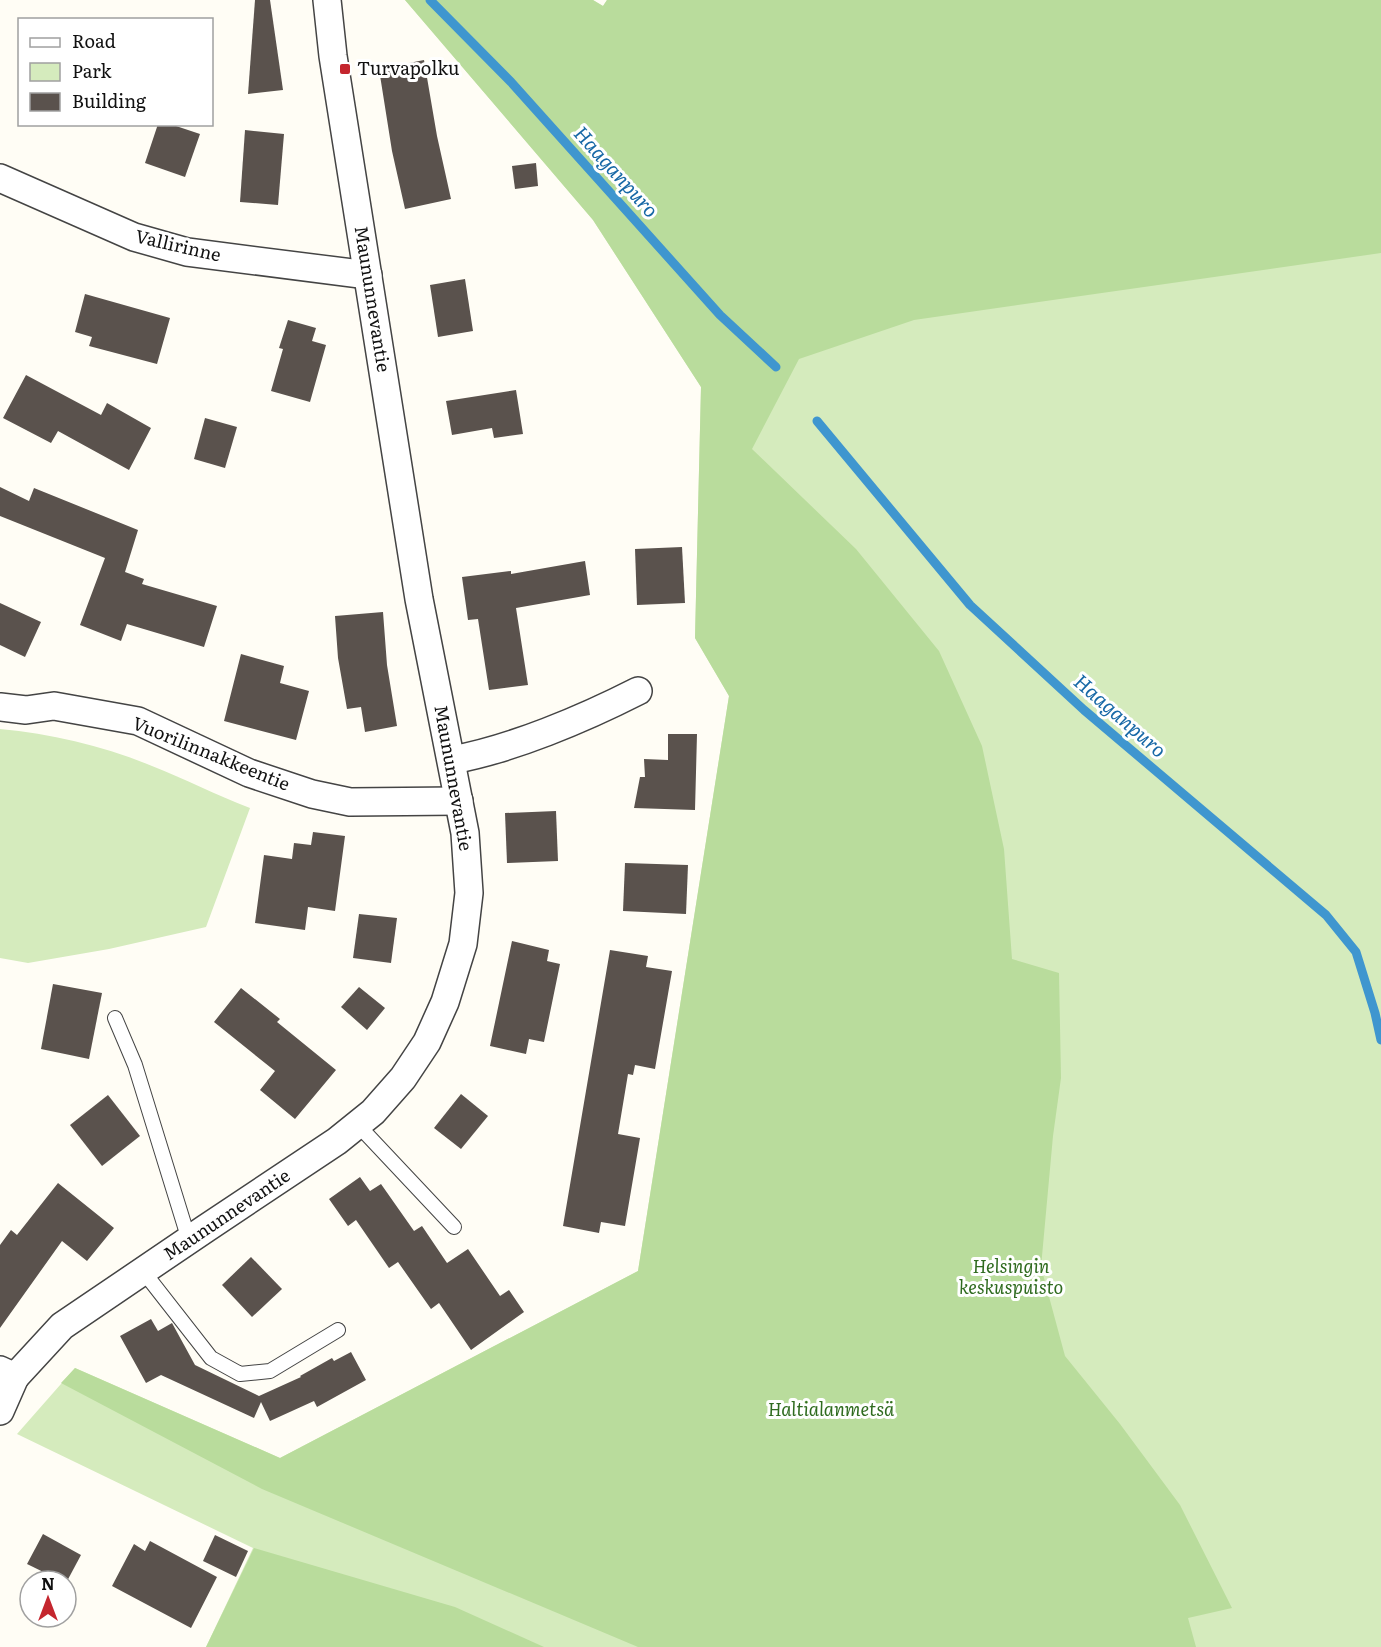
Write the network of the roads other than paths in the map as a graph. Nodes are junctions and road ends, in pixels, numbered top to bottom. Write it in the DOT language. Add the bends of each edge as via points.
graph roads {
  1 [pos="327,0"];
  2 [pos="0,178"];
  3 [pos="368,275"];
  4 [pos="638,691"];
  5 [pos="0,707"];
  6 [pos="452,760"];
  7 [pos="459,801"];
  8 [pos="115,1017"];
  9 [pos="358,1125"];
  10 [pos="454,1227"];
  11 [pos="189,1240"];
  12 [pos="143,1271"];
  13 [pos="338,1330"];
  14 [pos="7,1373"];
  15 [pos="0,1411"];
  1 -- 3 [label="street, Maununnevantie"];
  2 -- 3 [label="street, Vallirinne" via="134,237 187,252"];
  3 -- 6 [label="street, Maununnevantie" via="419,599"];
  4 -- 6 [label="street" via="599,711 500,748"];
  5 -- 7 [label="street, Vuorilinnakkeentie" via="26,710 54,706 138,721 249,773 350,802"];
  6 -- 7 [label="street, Maununnevantie"];
  7 -- 9 [label="street, Maununnevantie" via="469,893 463,945 427,1042 403,1078"];
  8 -- 11 [label="lane" via="135,1065"];
  9 -- 10 [label="lane"];
  9 -- 11 [label="street, Maununnevantie"];
  11 -- 12 [label="street, Maununnevantie"];
  12 -- 13 [label="lane" via="211,1358 240,1374 270,1371"];
  12 -- 14 [label="street, Maununnevantie" via="62,1326"];
  14 -- 15 [label="street, Maununnevantie"];
}
